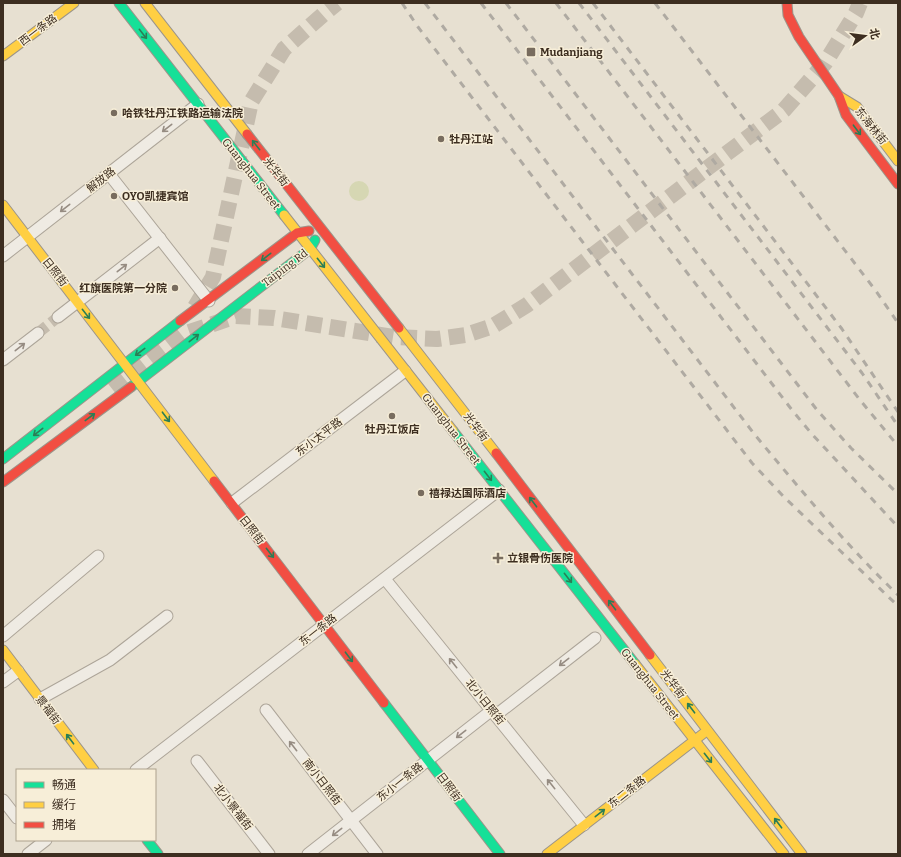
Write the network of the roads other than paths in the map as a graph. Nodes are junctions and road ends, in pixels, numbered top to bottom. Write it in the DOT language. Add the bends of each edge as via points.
graph roads {
  1 [pos="74,3"];
  2 [pos="119,3"];
  3 [pos="145,3"];
  4 [pos="787,3"];
  5 [pos="3,56"];
  6 [pos="839,96"];
  7 [pos="198,104"];
  8 [pos="898,161"];
  9 [pos="109,174"];
  10 [pos="898,184"];
  11 [pos="3,205"];
  12 [pos="321,229"];
  13 [pos="297,233"];
  14 [pos="28,237"];
  15 [pos="160,238"];
  16 [pos="310,249"];
  17 [pos="3,256"];
  18 [pos="209,301"];
  19 [pos="77,302"];
  20 [pos="58,317"];
  21 [pos="38,333"];
  22 [pos="3,360"];
  23 [pos="125,363"];
  24 [pos="406,371"];
  25 [pos="139,381"];
  26 [pos="3,459"];
  27 [pos="3,469"];
  28 [pos="3,474"];
  29 [pos="3,482"];
  30 [pos="499,490"];
  31 [pos="232,503"];
  32 [pos="98,556"];
  33 [pos="385,579"];
  34 [pos="167,616"];
  35 [pos="325,624"];
  36 [pos="3,636"];
  37 [pos="595,638"];
  38 [pos="3,650"];
  39 [pos="18,671"];
  40 [pos="3,682"];
  41 [pos="40,699"];
  42 [pos="266,710"];
  43 [pos="494,713"];
  44 [pos="708,730"];
  45 [pos="694,740"];
  46 [pos="428,760"];
  47 [pos="197,761"];
  48 [pos="93,769"];
  49 [pos="137,769"];
  50 [pos="3,800"];
  51 [pos="16,817"];
  52 [pos="351,820"];
  53 [pos="584,825"];
  54 [pos="45,841"];
  55 [pos="148,841"];
  56 [pos="33,852"];
  57 [pos="158,854"];
  58 [pos="269,854"];
  59 [pos="308,854"];
  60 [pos="377,854"];
  61 [pos="500,854"];
  62 [pos="547,854"];
  63 [pos="784,854"];
  64 [pos="802,854"];
  1 -- 5 [label="main road, 西一条路"];
  2 -- 7 [label="main road, Guanghua Street, one-way"];
  12 -- 3 [label="main road, 光华街, one-way"];
  4 -- 6 [label="main road" via="788,15 799,37"];
  6 -- 8 [label="main road, 东海林街" via="857,107"];
  6 -- 10 [label="main road, one-way" via="846,115"];
  7 -- 9 [label="street, 解放路, one-way"];
  7 -- 13 [label="main road, Guanghua Street"];
  9 -- 14 [label="street, 解放路, one-way"];
  9 -- 15 [label="street"];
  11 -- 14 [label="main road, 日照街"];
  12 -- 13 [label="main road, Taiping Rd"];
  12 -- 16 [label="main road, Taiping Rd"];
  44 -- 12 [label="main road, 光华街, one-way" via="468,416"];
  13 -- 16 [label="main road, Guanghua Street"];
  13 -- 18 [label="main road, Taiping Rd, one-way"];
  14 -- 17 [label="street, 解放路"];
  14 -- 19 [label="main road, 日照街"];
  15 -- 18 [label="street"];
  19 -- 15 [label="street, one-way"];
  16 -- 24 [label="main road, Guanghua Street, one-way"];
  25 -- 16 [label="main road, Taiping Rd, one-way"];
  18 -- 23 [label="main road, Taiping Rd, one-way"];
  19 -- 20 [label="street"];
  19 -- 23 [label="main road, 日照街, one-way"];
  22 -- 21 [label="street, one-way"];
  23 -- 25 [label="main road, 日照街"];
  23 -- 26 [label="main road, Taiping Rd, one-way"];
  24 -- 30 [label="main road, Guanghua Street, one-way"];
  24 -- 31 [label="street, 东小太平路"];
  29 -- 25 [label="main road, Taiping Rd, one-way"];
  25 -- 31 [label="main road, 日照街, one-way"];
  27 -- 28 [label="main road" via="112,388"];
  30 -- 33 [label="street, 东一条路"];
  30 -- 45 [label="main road, Guanghua Street, one-way"];
  31 -- 35 [label="main road, 日照街, one-way"];
  32 -- 36 [label="street"];
  33 -- 35 [label="street, 东一条路"];
  43 -- 33 [label="street, 北小日照街, one-way"];
  34 -- 41 [label="street" via="110,660"];
  35 -- 46 [label="main road, 日照街, one-way"];
  35 -- 49 [label="street, 东一条路"];
  37 -- 43 [label="street, 东小一条路, one-way"];
  38 -- 39 [label="main road, 景福街"];
  39 -- 40 [label="street"];
  39 -- 41 [label="main road, 景福街"];
  48 -- 41 [label="main road, 景福街, one-way"];
  52 -- 42 [label="street, 南小日照街, one-way"];
  43 -- 46 [label="street, 东小一条路, one-way"];
  53 -- 43 [label="street, 北小日照街, one-way"];
  44 -- 45 [label="main road, 东二条路"];
  64 -- 44 [label="main road, 光华街, one-way"];
  53 -- 45 [label="main road, 东二条路, one-way"];
  45 -- 63 [label="main road, Guanghua Street, one-way"];
  46 -- 52 [label="street, 东小一条路"];
  46 -- 61 [label="main road, 日照街"];
  47 -- 58 [label="street, 北小景福街"];
  50 -- 51 [label="street"];
  52 -- 59 [label="street, 东小一条路, one-way"];
  52 -- 60 [label="street, 南小日照街"];
  53 -- 62 [label="main road, 东二条路"];
  54 -- 56 [label="street"];
  55 -- 57 [label="main road"];
}
